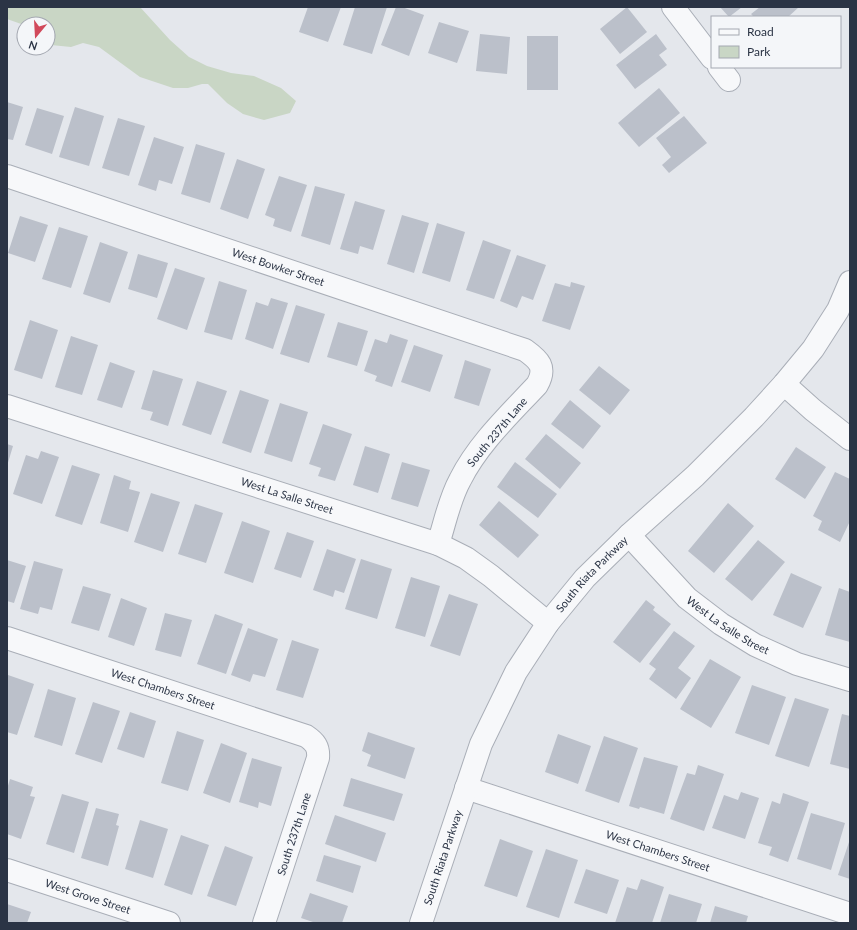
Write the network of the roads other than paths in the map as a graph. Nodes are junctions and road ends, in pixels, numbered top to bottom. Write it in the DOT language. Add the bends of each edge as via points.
graph roads {
  1 [pos="672,7"];
  2 [pos="711,57"];
  3 [pos="7,176"];
  4 [pos="850,282"];
  5 [pos="542,368"];
  6 [pos="784,384"];
  7 [pos="7,406"];
  8 [pos="850,439"];
  9 [pos="629,535"];
  10 [pos="438,544"];
  11 [pos="548,623"];
  12 [pos="7,638"];
  13 [pos="850,680"];
  14 [pos="316,744"];
  15 [pos="466,788"];
  16 [pos="7,870"];
  17 [pos="850,914"];
  18 [pos="169,923"];
  19 [pos="264,923"];
  20 [pos="421,923"];
  1 -- 2 [label="street"];
  3 -- 5 [label="street, West Bowker Street" via="525,350 537,359"];
  4 -- 6 [label="street, South Riata Parkway" via="838,310 813,349"];
  5 -- 10 [label="street, South 237th Lane" via="537,385 497,428 466,470 453,496"];
  6 -- 8 [label="street"];
  6 -- 9 [label="street, South Riata Parkway" via="695,476"];
  7 -- 10 [label="street, West La Salle Street"];
  9 -- 11 [label="street, South Riata Parkway" via="584,578"];
  9 -- 13 [label="street, West La Salle Street" via="687,598 721,624 755,645 797,664"];
  10 -- 11 [label="street, West La Salle Street" via="466,558"];
  11 -- 15 [label="street, South Riata Parkway" via="506,692 481,744"];
  12 -- 14 [label="street, West Chambers Street" via="306,736"];
  14 -- 19 [label="street, South 237th Lane" via="319,750 318,758"];
  15 -- 17 [label="street, West Chambers Street"];
  15 -- 20 [label="street, South Riata Parkway"];
  16 -- 18 [label="street, West Grove Street"];
}
